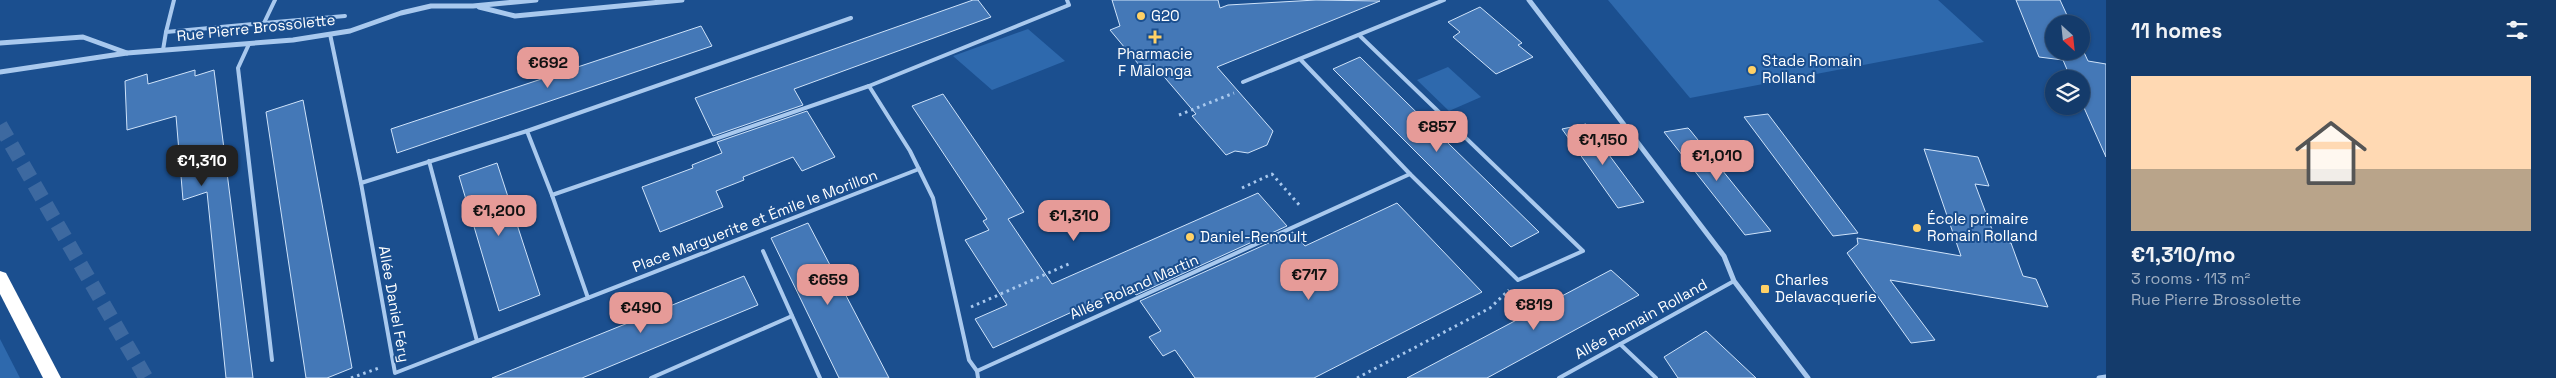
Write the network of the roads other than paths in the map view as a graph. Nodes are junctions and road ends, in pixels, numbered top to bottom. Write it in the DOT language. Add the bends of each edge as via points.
graph roads {
  1 [pos="174,0"];
  2 [pos="275,0"];
  3 [pos="536,0"];
  4 [pos="682,0"];
  5 [pos="1067,0"];
  6 [pos="1444,0"];
  7 [pos="1529,0"];
  8 [pos="452,2"];
  9 [pos="474,6"];
  10 [pos="345,16"];
  11 [pos="851,18"];
  12 [pos="264,24"];
  13 [pos="166,32"];
  14 [pos="330,34"];
  15 [pos="1359,35"];
  16 [pos="0,43"];
  17 [pos="249,44"];
  18 [pos="162,50"];
  19 [pos="128,53"];
  20 [pos="1300,59"];
  21 [pos="0,72"];
  22 [pos="1242,82"];
  23 [pos="869,86"];
  24 [pos="527,131"];
  25 [pos="429,162"];
  26 [pos="919,169"];
  27 [pos="1410,174"];
  28 [pos="361,183"];
  29 [pos="552,195"];
  30 [pos="763,252"];
  31 [pos="0,278"];
  32 [pos="1734,281"];
  33 [pos="588,298"];
  34 [pos="792,316"];
  35 [pos="477,342"];
  36 [pos="1620,344"];
  37 [pos="272,360"];
  38 [pos="977,371"];
  39 [pos="2106,377"];
  40 [pos="52,378"];
  41 [pos="651,378"];
  42 [pos="820,378"];
  43 [pos="978,378"];
  44 [pos="1559,378"];
  45 [pos="1656,378"];
  46 [pos="1808,378"];
  47 [pos="2099,378"];
  1 -- 13 [label="lane"];
  2 -- 12 [label="lane"];
  3 -- 9 [label="street, Rue Pierre Brossolette"];
  4 -- 9 [label="street, Rue Pierre Brossolette" via="515,16"];
  5 -- 23 [label="lane" via="1069,5"];
  6 -- 15 [label="lane"];
  7 -- 32 [label="street" via="1724,256"];
  8 -- 9 [label="street, Rue Pierre Brossolette"];
  8 -- 14 [label="street, Rue Pierre Brossolette"];
  10 -- 12 [label="lane"];
  11 -- 24 [label="lane"];
  12 -- 13 [label="lane"];
  13 -- 18 [label="lane"];
  14 -- 17 [label="street, Rue Pierre Brossolette"];
  14 -- 28 [label="lane, Allée Daniel Féry"];
  15 -- 20 [label="lane"];
  15 -- 27 [label="lane" via="1583,251 1518,280"];
  16 -- 19 [label="street, Rue Pierre Brossolette" via="83,37"];
  17 -- 18 [label="street, Rue Pierre Brossolette"];
  17 -- 37 [label="lane" via="238,68"];
  18 -- 19 [label="street, Rue Pierre Brossolette"];
  19 -- 21 [label="street, Rue Pierre Brossolette"];
  20 -- 22 [label="lane"];
  20 -- 27 [label="lane"];
  23 -- 26 [label="lane"];
  23 -- 29 [label="lane"];
  24 -- 25 [label="lane"];
  24 -- 29 [label="lane"];
  25 -- 28 [label="lane"];
  25 -- 35 [label="lane"];
  26 -- 33 [label="lane, Place Marguerite et Émile le Morillon"];
  26 -- 38 [label="lane" via="933,198 969,360"];
  27 -- 38 [label="lane, Allée Roland Martin"];
  28 -- 35 [label="lane, Allée Daniel Féry" via="395,374"];
  29 -- 33 [label="lane"];
  30 -- 34 [label="lane"];
  31 -- 40 [label="highway"];
  32 -- 36 [label="lane, Allée Romain Rolland"];
  32 -- 46 [label="street"];
  33 -- 35 [label="lane, Allée Daniel Féry"];
  34 -- 41 [label="lane"];
  34 -- 42 [label="lane"];
  36 -- 44 [label="lane, Allée Romain Rolland"];
  36 -- 45 [label="lane"];
  38 -- 43 [label="lane"];
  39 -- 47 [label="street"];
}
